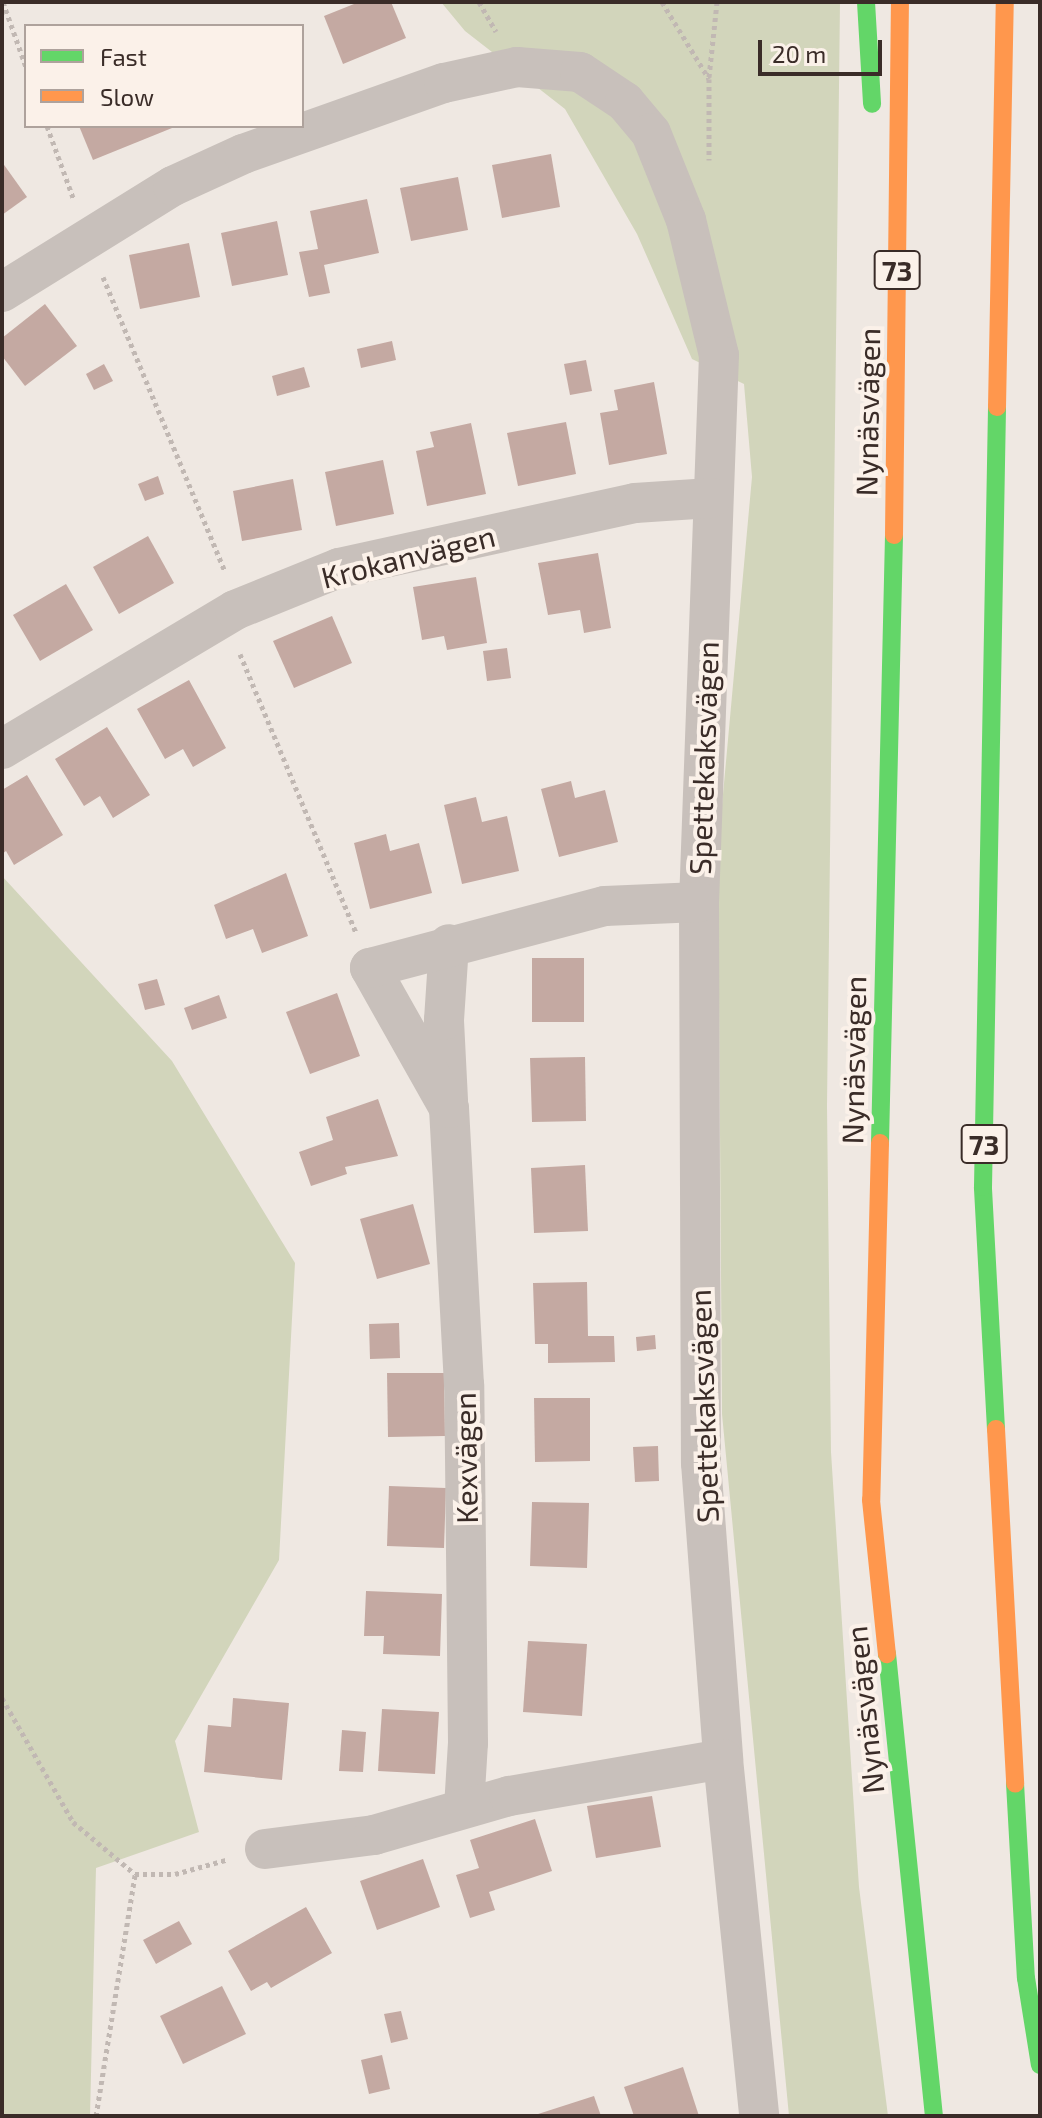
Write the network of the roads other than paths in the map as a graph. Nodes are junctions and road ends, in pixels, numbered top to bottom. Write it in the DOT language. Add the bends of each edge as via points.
graph roads {
  1 [pos="866,2"];
  2 [pos="900,2"];
  3 [pos="1005,2"];
  4 [pos="1014,2"];
  5 [pos="873,128"];
  6 [pos="1001,221"];
  7 [pos="878,223"];
  8 [pos="2,292"];
  9 [pos="711,498"];
  10 [pos="894,538"];
  11 [pos="2,749"];
  12 [pos="699,902"];
  13 [pos="449,944"];
  14 [pos="449,1108"];
  15 [pos="723,1759"];
  16 [pos="464,1808"];
  17 [pos="265,1849"];
  18 [pos="1040,2065"];
  19 [pos="759,2116"];
  20 [pos="934,2116"];
  1 -- 5 [label="highway"];
  2 -- 10 [label="highway, Nynäsvägen / 73"];
  3 -- 6 [label="highway, 73"];
  4 -- 6 [label="highway"];
  6 -- 18 [label="highway, 73" via="983,1187 1026,1978"];
  7 -- 10 [label="highway"];
  8 -- 9 [label="street, Spettekaksvägen" via="173,186 328,122 444,83 517,67 580,72 625,102 651,133 686,220 719,355"];
  9 -- 11 [label="street, Krokanvägen" via="635,503 339,568 235,610"];
  9 -- 12 [label="street, Spettekaksvägen"];
  10 -- 20 [label="highway, Nynäsvägen / 73" via="871,1500"];
  12 -- 13 [label="street" via="605,906"];
  12 -- 15 [label="street, Spettekaksvägen" via="701,1463"];
  13 -- 14 [label="street, Kexvägen" via="444,1020"];
  13 -- 14 [label="street, Kexvägen" via="370,968"];
  14 -- 16 [label="street, Kexvägen" via="464,1385"];
  15 -- 16 [label="street"];
  15 -- 19 [label="street, Spettekaksvägen"];
  16 -- 17 [label="street" via="374,1835"];
}
